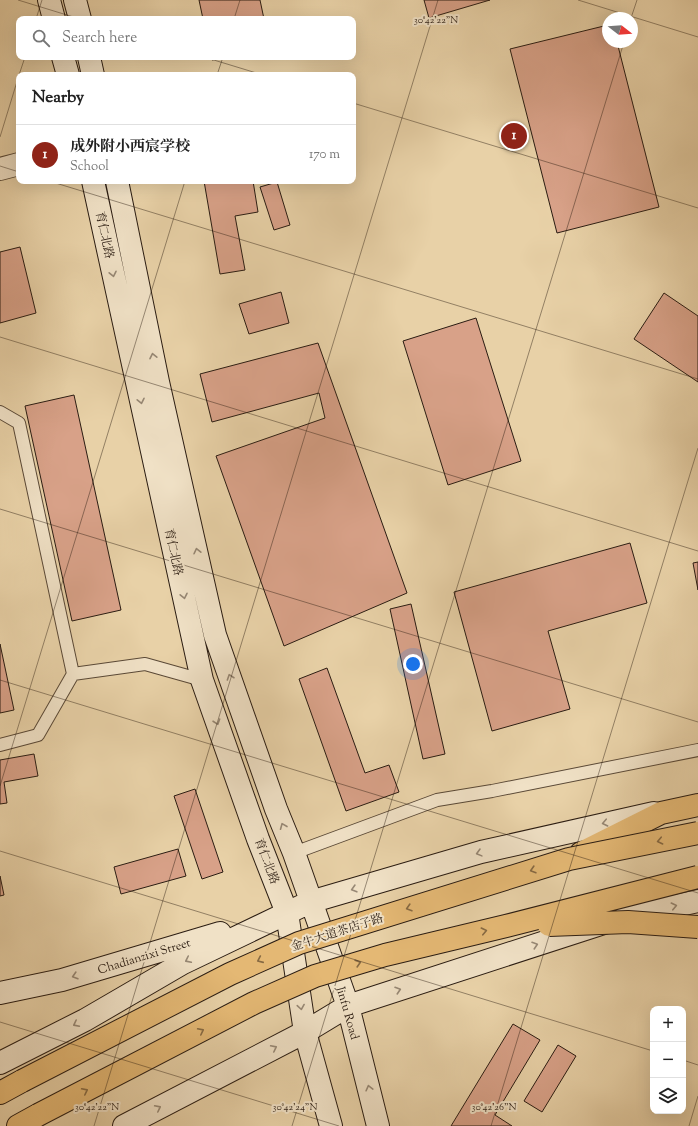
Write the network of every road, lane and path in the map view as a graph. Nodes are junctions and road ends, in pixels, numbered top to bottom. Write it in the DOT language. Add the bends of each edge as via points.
graph roads {
  1 [pos="49,0"];
  2 [pos="75,0"];
  3 [pos="53,16"];
  4 [pos="79,16"];
  5 [pos="64,60"];
  6 [pos="90,60"];
  7 [pos="67,72"];
  8 [pos="92,72"];
  9 [pos="16,165"];
  10 [pos="0,169"];
  11 [pos="94,184"];
  12 [pos="118,184"];
  13 [pos="0,412"];
  14 [pos="73,674"];
  15 [pos="202,680"];
  16 [pos="0,745"];
  17 [pos="698,750"];
  18 [pos="698,804"];
  19 [pos="698,833"];
  20 [pos="294,853"];
  21 [pos="569,860"];
  22 [pos="698,877"];
  23 [pos="698,901"];
  24 [pos="310,902"];
  25 [pos="287,913"];
  26 [pos="506,926"];
  27 [pos="698,927"];
  28 [pos="0,993"];
  29 [pos="348,1006"];
  30 [pos="305,1032"];
  31 [pos="0,1063"];
  32 [pos="0,1093"];
  33 [pos="18,1126"];
  34 [pos="124,1126"];
  35 [pos="331,1126"];
  36 [pos="378,1126"];
  1 -- 3 [label="street"];
  2 -- 4 [label="street"];
  5 -- 7 [label="street"];
  6 -- 8 [label="street"];
  9 -- 10 [label="street"];
  11 -- 15 [label="street, 育仁北路, one-way"];
  20 -- 12 [label="street, Jinfu Road, one-way" via="276,809 216,635 158,382"];
  13 -- 14 [label="lane" via="19,422"];
  14 -- 15 [label="lane" via="145,664"];
  14 -- 16 [label="lane" via="38,735"];
  15 -- 25 [label="street, 育仁北路, one-way"];
  17 -- 20 [label="lane" via="437,800"];
  18 -- 21 [label="highway, bridge" via="661,813"];
  18 -- 24 [label="street, one-way" via="481,852"];
  19 -- 21 [label="highway, 金牛大道茶店子路, one-way, bridge"];
  20 -- 24 [label="street, Jinfu Road"];
  21 -- 32 [label="highway, 金牛大道茶店子路, one-way, bridge" via="299,943 230,974"];
  22 -- 26 [label="highway, bridge"];
  29 -- 23 [label="street, one-way" via="616,919"];
  24 -- 25 [label="street"];
  24 -- 29 [label="street, Jinfu Road"];
  25 -- 28 [label="street, Chadianzixi Street, one-way" via="62,980"];
  25 -- 30 [label="street, one-way"];
  25 -- 31 [label="street, one-way" via="183,963 85,1020"];
  26 -- 27 [label="highway, bridge" via="628,922"];
  33 -- 26 [label="highway, one-way, bridge" via="254,1003 316,976 385,955"];
  29 -- 30 [label="street"];
  36 -- 29 [label="street, Jinfu Road, one-way"];
  34 -- 30 [label="street, one-way"];
  30 -- 35 [label="street"];
}
